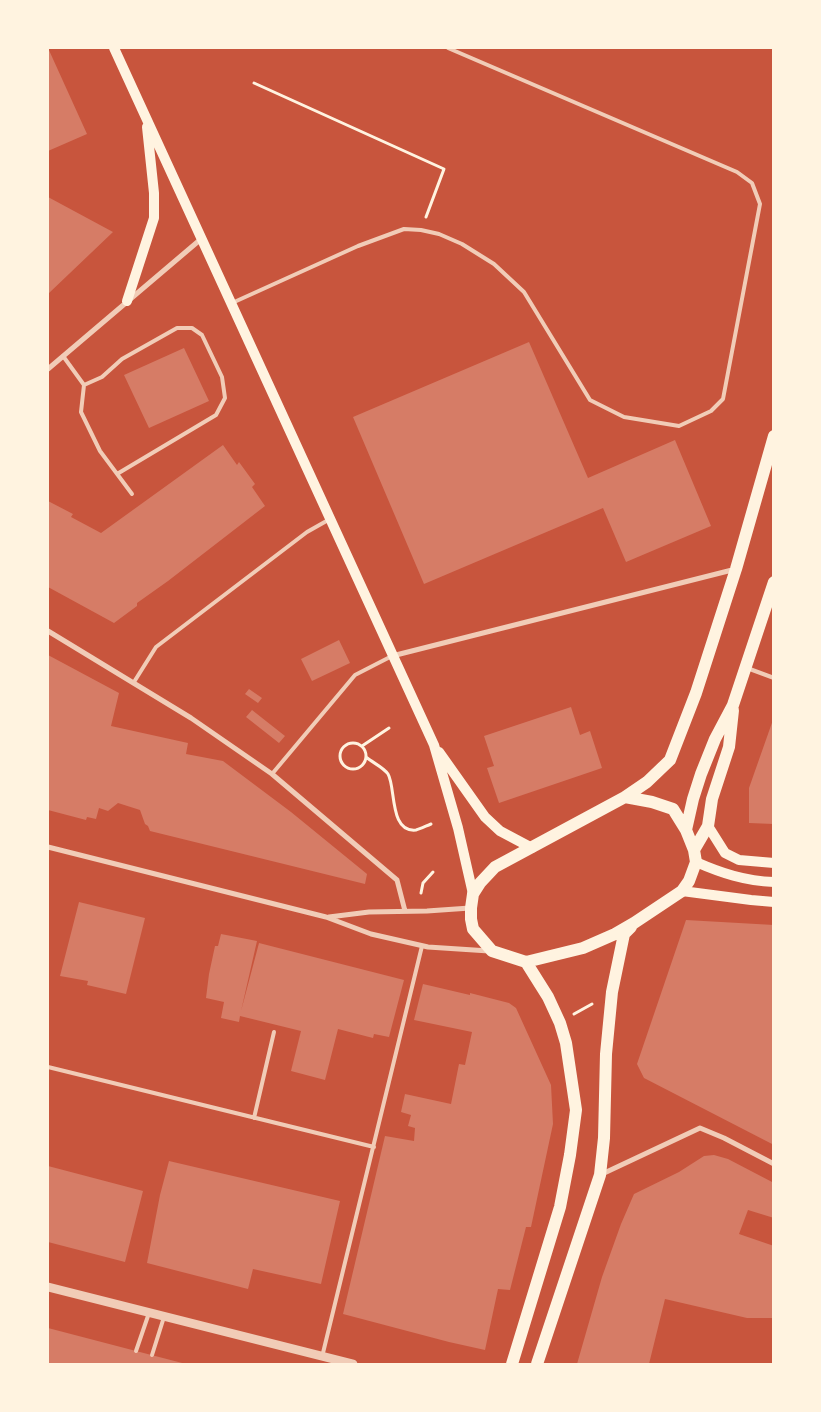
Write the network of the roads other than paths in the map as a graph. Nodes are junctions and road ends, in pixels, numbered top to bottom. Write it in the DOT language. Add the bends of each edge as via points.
graph roads {
  1 [pos="114,48"];
  2 [pos="448,48"];
  3 [pos="146,118"];
  4 [pos="201,238"];
  5 [pos="127,301"];
  6 [pos="231,304"];
  7 [pos="63,356"];
  8 [pos="48,369"];
  9 [pos="84,385"];
  10 [pos="774,436"];
  11 [pos="117,474"];
  12 [pos="132,494"];
  13 [pos="330,519"];
  14 [pos="736,569"];
  15 [pos="774,582"];
  16 [pos="48,631"];
  17 [pos="392,656"];
  18 [pos="746,668"];
  19 [pos="774,678"];
  20 [pos="134,682"];
  21 [pos="733,705"];
  22 [pos="434,745"];
  23 [pos="272,774"];
  24 [pos="625,796"];
  25 [pos="708,826"];
  26 [pos="686,830"];
  27 [pos="48,847"];
  28 [pos="532,848"];
  29 [pos="695,856"];
  30 [pos="774,863"];
  31 [pos="774,882"];
  32 [pos="682,891"];
  33 [pos="473,894"];
  34 [pos="769,902"];
  35 [pos="470,908"];
  36 [pos="405,911"];
  37 [pos="326,917"];
  38 [pos="634,923"];
  39 [pos="422,946"];
  40 [pos="492,951"];
  41 [pos="526,962"];
  42 [pos="274,1032"];
  43 [pos="48,1067"];
  44 [pos="254,1118"];
  45 [pos="374,1147"];
  46 [pos="774,1164"];
  47 [pos="600,1176"];
  48 [pos="48,1287"];
  49 [pos="149,1313"];
  50 [pos="164,1317"];
  51 [pos="136,1351"];
  52 [pos="152,1355"];
  53 [pos="322,1357"];
  54 [pos="353,1364"];
  55 [pos="512,1364"];
  56 [pos="537,1364"];
  1 -- 3 [label="main road"];
  2 -- 6 [label="lane" via="737,172 752,183 760,204 723,399 711,410 679,426 624,417 590,400 524,292 494,264 462,244 421,230 404,229 358,246"];
  3 -- 4 [label="main road"];
  3 -- 5 [label="main road" via="154,218"];
  4 -- 5 [label="street"];
  4 -- 6 [label="main road"];
  5 -- 7 [label="street"];
  6 -- 13 [label="main road"];
  7 -- 8 [label="street"];
  7 -- 9 [label="lane"];
  9 -- 11 [label="lane" via="81,412 100,451"];
  9 -- 11 [label="lane" via="102,378 122,359 177,328 192,328 202,335 222,377 225,398 216,415"];
  10 -- 14 [label="main road"];
  11 -- 12 [label="lane"];
  13 -- 17 [label="main road"];
  13 -- 20 [label="lane" via="307,532 156,647"];
  14 -- 17 [label="street"];
  14 -- 24 [label="main road" via="696,693 670,760 647,782"];
  15 -- 18 [label="main road"];
  16 -- 20 [label="street"];
  17 -- 22 [label="main road"];
  17 -- 23 [label="lane" via="355,675"];
  18 -- 19 [label="lane"];
  18 -- 21 [label="main road"];
  20 -- 23 [label="street"];
  21 -- 25 [label="main road" via="729,747 712,799"];
  21 -- 26 [label="main road" via="701,774"];
  22 -- 28 [label="main road" via="485,817 500,831"];
  22 -- 33 [label="main road"];
  23 -- 36 [label="street" via="397,880"];
  24 -- 26 [label="main road" via="673,809"];
  24 -- 28 [label="main road"];
  25 -- 29 [label="main road"];
  25 -- 30 [label="main road" via="725,853 739,860"];
  26 -- 29 [label="main road"];
  27 -- 37 [label="street"];
  28 -- 33 [label="main road" via="495,867"];
  29 -- 31 [label="main road" via="721,873 752,881"];
  29 -- 32 [label="main road" via="689,881"];
  32 -- 34 [label="main road"];
  32 -- 38 [label="main road"];
  33 -- 35 [label="main road"];
  35 -- 36 [label="street"];
  35 -- 40 [label="main road" via="474,929"];
  36 -- 37 [label="street"];
  37 -- 39 [label="street" via="371,934"];
  38 -- 41 [label="main road" via="583,948"];
  38 -- 47 [label="main road" via="624,934 612,992"];
  39 -- 40 [label="street"];
  39 -- 45 [label="lane"];
  40 -- 41 [label="main road"];
  41 -- 55 [label="main road" via="560,1023 576,1110 560,1207"];
  42 -- 44 [label="lane"];
  43 -- 44 [label="lane"];
  44 -- 45 [label="lane"];
  45 -- 53 [label="lane"];
  46 -- 47 [label="street" via="700,1128"];
  47 -- 56 [label="main road"];
  48 -- 49 [label="street"];
  49 -- 50 [label="street"];
  49 -- 51 [label="lane"];
  50 -- 52 [label="lane"];
  50 -- 53 [label="street"];
  53 -- 54 [label="street"];
}
